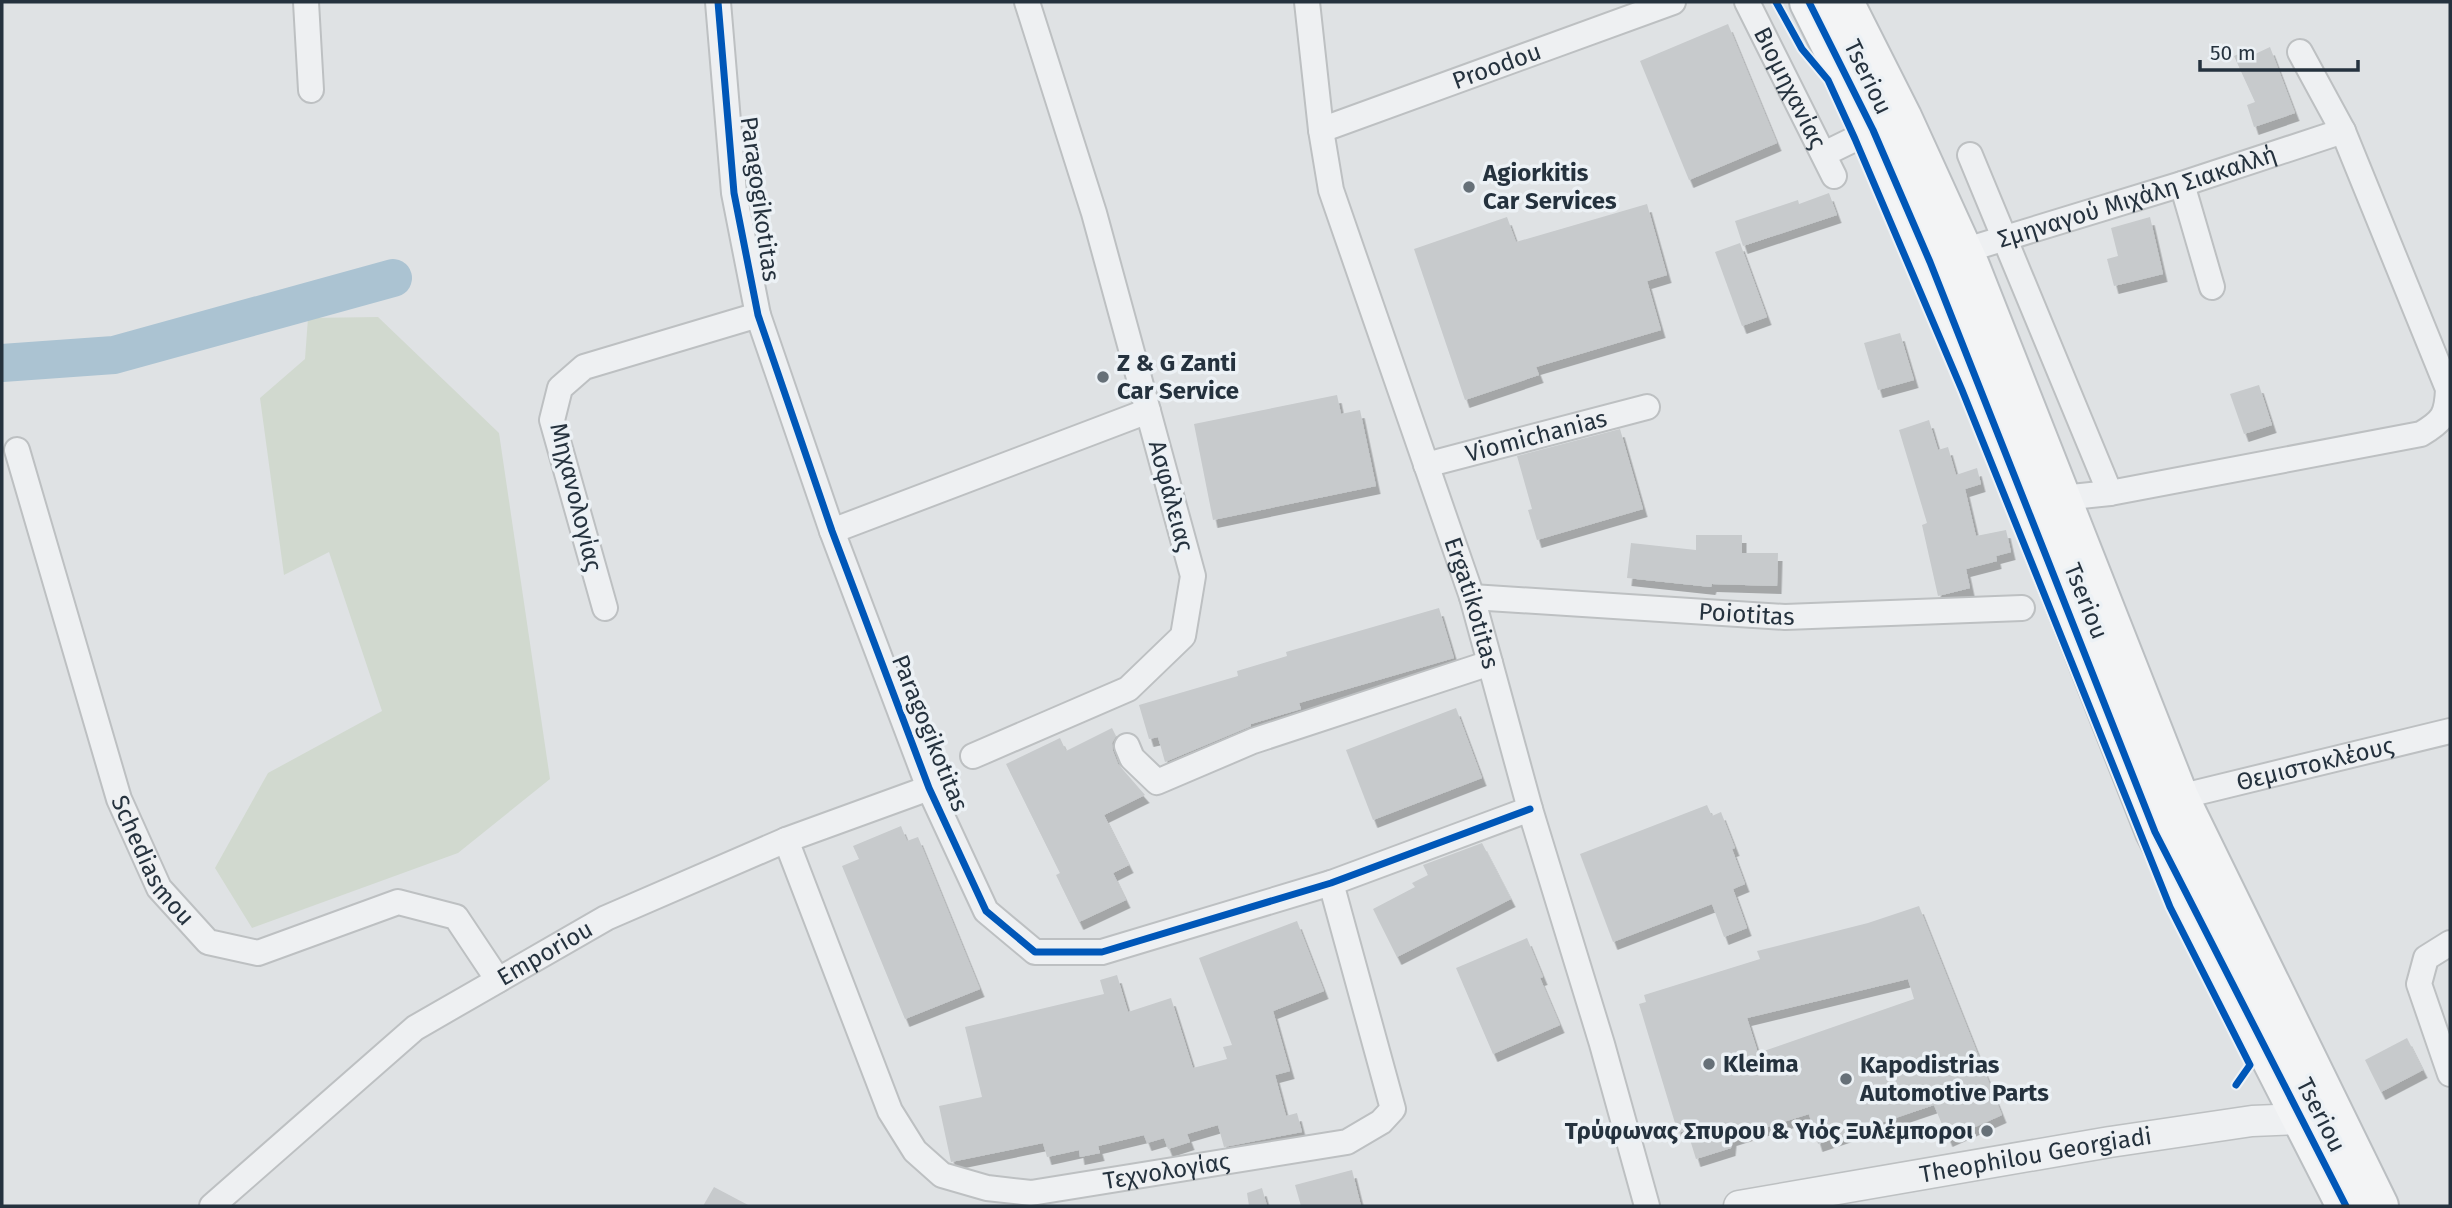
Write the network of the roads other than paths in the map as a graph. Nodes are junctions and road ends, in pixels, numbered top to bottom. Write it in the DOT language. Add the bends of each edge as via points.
graph roads {
  1 [pos="306,2"];
  2 [pos="718,2"];
  3 [pos="1027,2"];
  4 [pos="1307,2"];
  5 [pos="1673,2"];
  6 [pos="1747,2"];
  7 [pos="1809,2"];
  8 [pos="1844,2"];
  9 [pos="2301,52"];
  10 [pos="311,90"];
  11 [pos="1321,130"];
  12 [pos="1873,130"];
  13 [pos="2343,131"];
  14 [pos="1970,155"];
  15 [pos="2182,184"];
  16 [pos="2005,240"];
  17 [pos="1947,256"];
  18 [pos="2212,287"];
  19 [pos="758,315"];
  20 [pos="1647,407"];
  21 [pos="1148,411"];
  22 [pos="17,450"];
  23 [pos="1426,465"];
  24 [pos="2110,493"];
  25 [pos="2062,498"];
  26 [pos="832,531"];
  27 [pos="1472,597"];
  28 [pos="605,608"];
  29 [pos="2022,608"];
  30 [pos="1490,663"];
  31 [pos="2450,730"];
  32 [pos="1127,746"];
  33 [pos="973,756"];
  34 [pos="929,788"];
  35 [pos="2179,797"];
  36 [pos="1530,809"];
  37 [pos="786,841"];
  38 [pos="1331,883"];
  39 [pos="2450,943"];
  40 [pos="498,980"];
  41 [pos="2450,1074"];
  42 [pos="2317,1116"];
  43 [pos="1031,1200"];
  44 [pos="212,1206"];
  45 [pos="1647,1206"];
  46 [pos="1739,1206"];
  47 [pos="2346,1206"];
  48 [pos="2379,1206"];
  1 -- 10 [label="street"];
  2 -- 19 [label="street, Paragogikotitas" via="734,193"];
  3 -- 21 [label="street, Ασφάλειας" via="1094,213"];
  4 -- 11 [label="street, Ergatikotitas"];
  5 -- 11 [label="street, Proodou"];
  6 -- 12 [label="street, Βιομηχανίας" via="1829,165"];
  7 -- 12 [label="main road, Tseriou"];
  8 -- 17 [label="main road, Tseriou" via="1902,117"];
  9 -- 13 [label="street"];
  11 -- 23 [label="street, Ergatikotitas" via="1331,190"];
  12 -- 17 [label="main road, Tseriou"];
  13 -- 15 [label="street, Σμηναγού Μιχάλη Σιακαλλή"];
  13 -- 24 [label="street" via="2448,389 2448,409 2437,424 2421,434"];
  14 -- 16 [label="street"];
  15 -- 16 [label="street, Σμηναγού Μιχάλη Σιακαλλή"];
  15 -- 18 [label="street"];
  16 -- 17 [label="street, Σμηναγού Μιχάλη Σιακαλλή"];
  16 -- 24 [label="street"];
  17 -- 25 [label="main road, Tseriou"];
  17 -- 42 [label="main road, Tseriou" via="2155,832"];
  19 -- 26 [label="street, Paragogikotitas"];
  19 -- 28 [label="street, Μηχανολογίας" via="584,367 560,388 552,420"];
  20 -- 23 [label="street, Viomichanias"];
  21 -- 26 [label="street"];
  21 -- 33 [label="street, Ασφάλειας" via="1193,576 1183,636 1128,689"];
  22 -- 40 [label="street, Schediasmou" via="119,799 159,888 208,942 258,953 398,902 456,917"];
  23 -- 27 [label="street, Ergatikotitas"];
  24 -- 25 [label="street"];
  25 -- 35 [label="main road, Tseriou"];
  26 -- 34 [label="street, Paragogikotitas"];
  27 -- 29 [label="street, Poiotitas" via="1784,617"];
  27 -- 30 [label="street, Ergatikotitas"];
  30 -- 32 [label="street" via="1253,741 1157,782 1132,758"];
  30 -- 36 [label="street, Ergatikotitas"];
  31 -- 35 [label="street, Θεμιστοκλέους"];
  34 -- 37 [label="street, Emporiou"];
  34 -- 38 [label="street, Paragogikotitas" via="986,911 1035,952 1102,952"];
  35 -- 42 [label="main road, Tseriou"];
  36 -- 38 [label="street, Paragogikotitas"];
  36 -- 45 [label="street, Ergatikotitas"];
  37 -- 40 [label="street, Emporiou" via="606,918"];
  37 -- 43 [label="street, Τεχνολογίας" via="890,1111 915,1151 942,1175"];
  38 -- 43 [label="street, Τεχνολογίας" via="1393,1108 1381,1122 1347,1142"];
  39 -- 41 [label="street" via="2426,958 2419,984"];
  40 -- 44 [label="street, Emporiou" via="415,1028"];
  42 -- 46 [label="street, Theophilou Georgiadi" via="2110,1142"];
  42 -- 47 [label="main road, Tseriou"];
  42 -- 48 [label="main road, Tseriou"];
}
